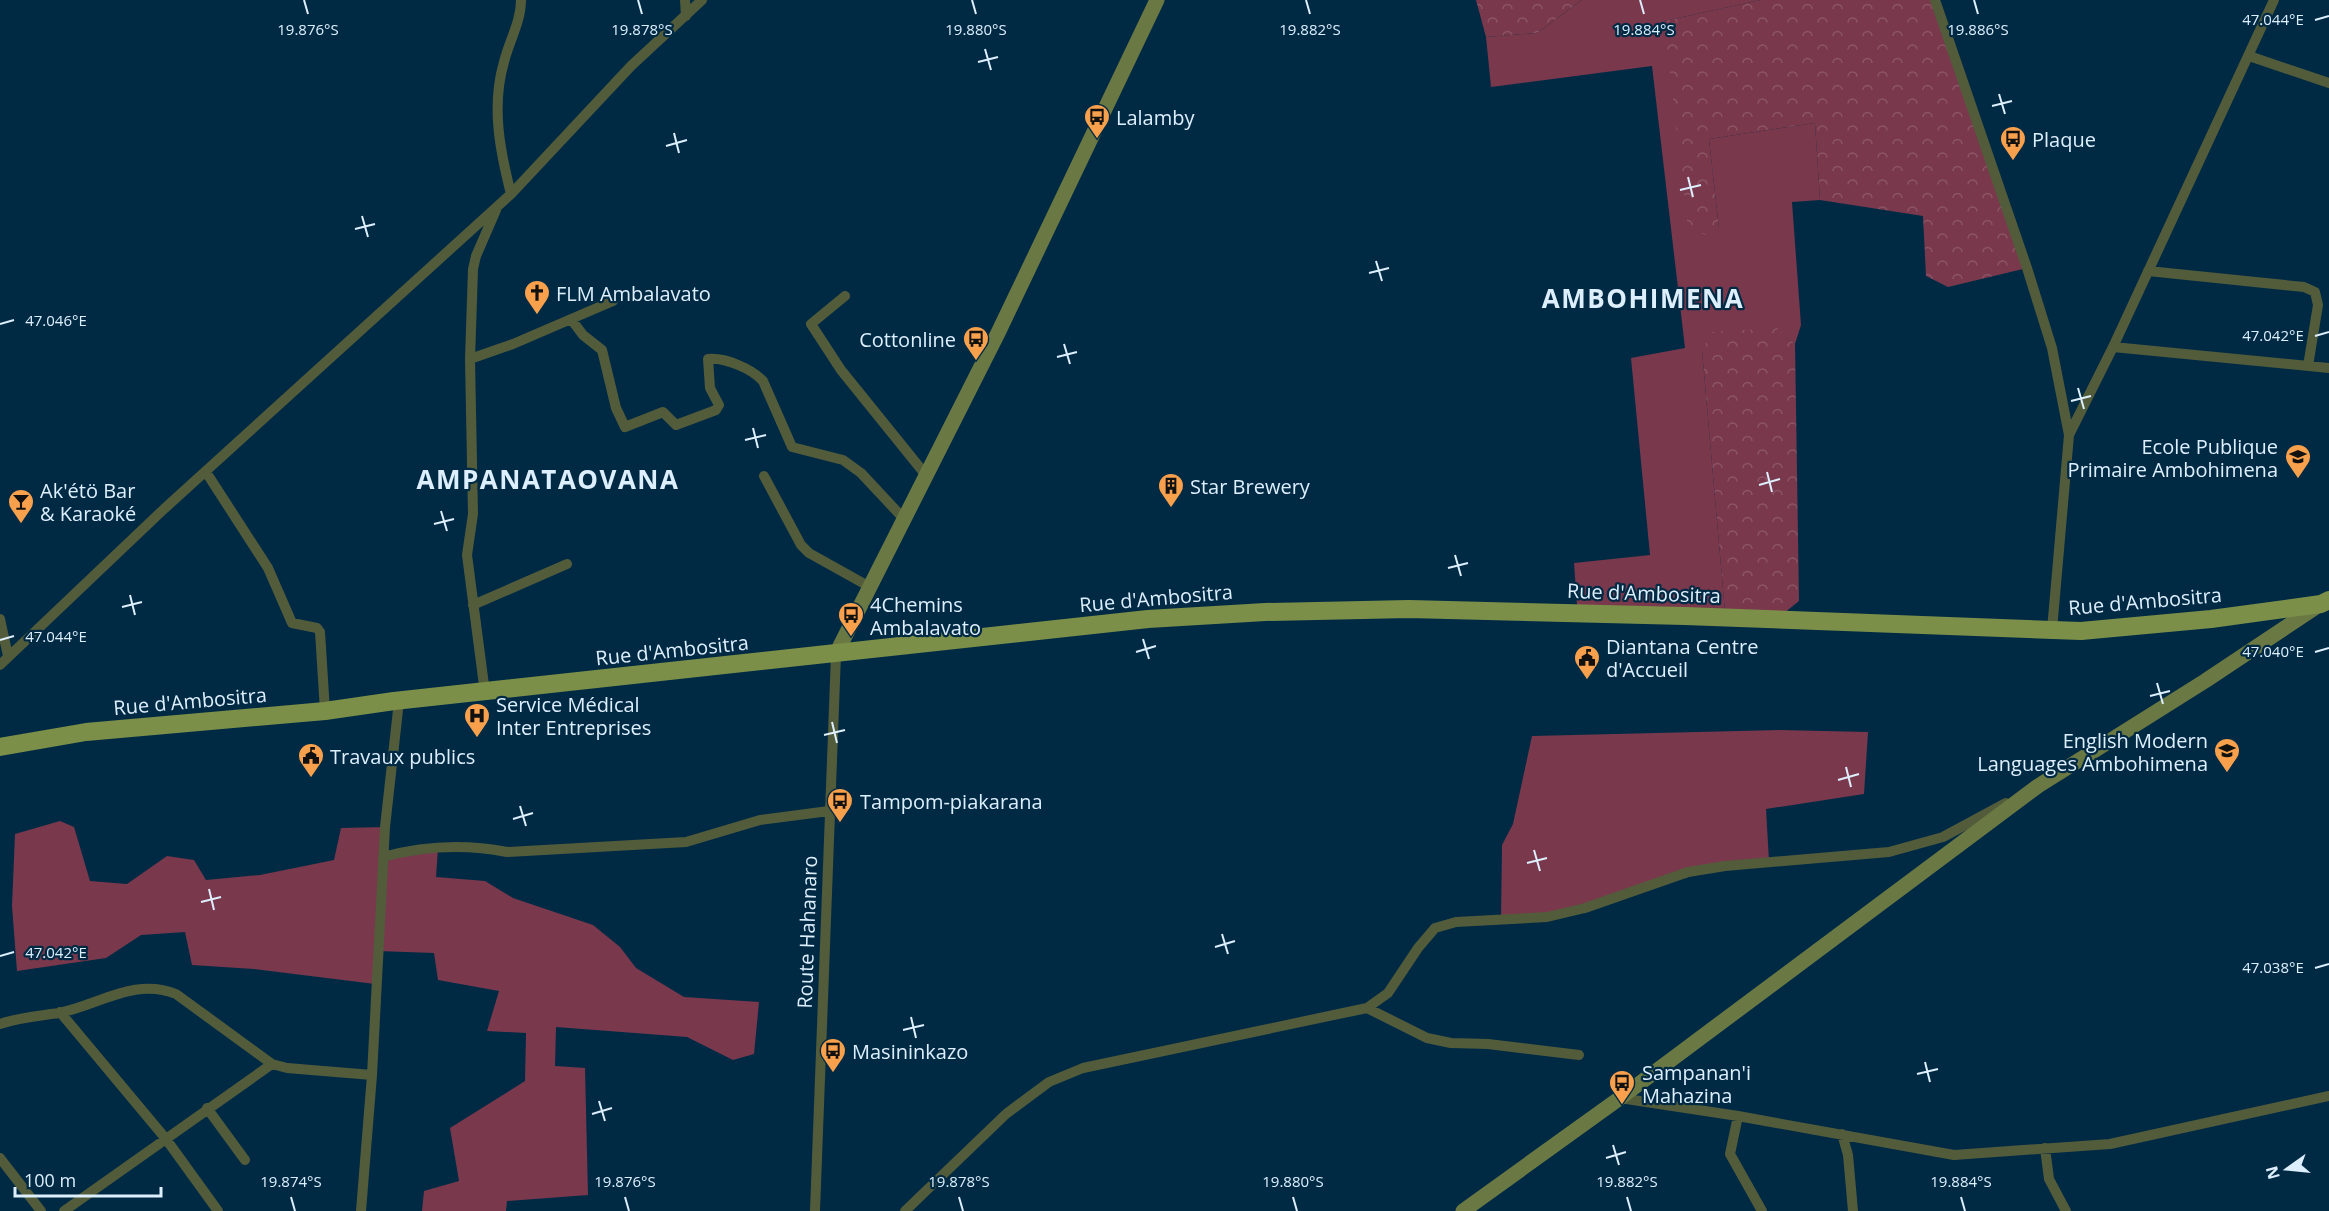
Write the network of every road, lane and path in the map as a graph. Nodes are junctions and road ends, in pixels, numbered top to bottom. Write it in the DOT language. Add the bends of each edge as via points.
graph roads {
  1 [pos="521,0"];
  2 [pos="685,0"];
  3 [pos="702,0"];
  4 [pos="1157,0"];
  5 [pos="1935,0"];
  6 [pos="2274,0"];
  7 [pos="686,16"];
  8 [pos="2248,56"];
  9 [pos="2329,83"];
  10 [pos="512,194"];
  11 [pos="498,206"];
  12 [pos="2148,271"];
  13 [pos="845,296"];
  14 [pos="613,302"];
  15 [pos="572,319"];
  16 [pos="2113,347"];
  17 [pos="470,359"];
  18 [pos="2308,366"];
  19 [pos="2329,368"];
  20 [pos="2069,435"];
  21 [pos="206,472"];
  22 [pos="925,474"];
  23 [pos="764,476"];
  24 [pos="904,519"];
  25 [pos="567,564"];
  26 [pos="870,587"];
  27 [pos="2325,602"];
  28 [pos="473,604"];
  29 [pos="0,619"];
  30 [pos="2052,630"];
  31 [pos="836,654"];
  32 [pos="8,656"];
  33 [pos="0,665"];
  34 [pos="485,693"];
  35 [pos="399,701"];
  36 [pos="325,711"];
  37 [pos="0,747"];
  38 [pos="2038,786"];
  39 [pos="829,811"];
  40 [pos="383,857"];
  41 [pos="1367,1008"];
  42 [pos="60,1012"];
  43 [pos="0,1024"];
  44 [pos="1579,1055"];
  45 [pos="272,1064"];
  46 [pos="372,1075"];
  47 [pos="2329,1096"];
  48 [pos="1620,1098"];
  49 [pos="207,1108"];
  50 [pos="1738,1116"];
  51 [pos="1842,1134"];
  52 [pos="166,1139"];
  53 [pos="2045,1148"];
  54 [pos="0,1158"];
  55 [pos="245,1160"];
  56 [pos="41,1211"];
  57 [pos="64,1211"];
  58 [pos="218,1211"];
  59 [pos="361,1211"];
  60 [pos="815,1211"];
  61 [pos="905,1211"];
  62 [pos="1463,1211"];
  63 [pos="1762,1211"];
  64 [pos="1853,1211"];
  65 [pos="2066,1211"];
  1 -- 10 [label="street" via="518,22 503,63 499,103 499,144"];
  2 -- 7 [label="street"];
  3 -- 7 [label="street"];
  4 -- 22 [label="main road" via="998,333"];
  5 -- 20 [label="street" via="2052,348"];
  6 -- 8 [label="street"];
  7 -- 10 [label="street" via="632,66"];
  8 -- 9 [label="street"];
  8 -- 12 [label="street"];
  10 -- 11 [label="street"];
  11 -- 17 [label="street" via="473,269"];
  11 -- 21 [label="street"];
  12 -- 16 [label="street"];
  12 -- 18 [label="street" via="2304,287 2315,292 2318,305"];
  13 -- 22 [label="street" via="811,324 841,370"];
  14 -- 15 [label="street"];
  15 -- 17 [label="street"];
  15 -- 24 [label="street" via="583,335 602,350 616,408 625,427 655,413 663,412 676,425 716,410 719,405 710,388 708,359 717,358 764,381 792,447 843,460 861,473"];
  16 -- 18 [label="street"];
  16 -- 20 [label="street"];
  17 -- 28 [label="street" via="473,514 467,555"];
  18 -- 19 [label="street"];
  20 -- 30 [label="street"];
  21 -- 32 [label="street"];
  21 -- 36 [label="street" via="268,568 292,623 320,632"];
  22 -- 24 [label="main road"];
  23 -- 26 [label="street" via="801,545"];
  24 -- 26 [label="main road"];
  25 -- 28 [label="street"];
  26 -- 31 [label="main road"];
  27 -- 30 [label="main road, Rue d'Ambositra" via="2108,630"];
  27 -- 38 [label="main road"];
  28 -- 34 [label="street"];
  29 -- 32 [label="street"];
  30 -- 31 [label="main road, Rue d'Ambositra" via="1612,613 1336,610 1148,619"];
  31 -- 34 [label="main road, Rue d'Ambositra"];
  31 -- 39 [label="street, Route Hahanaro"];
  32 -- 33 [label="street"];
  34 -- 35 [label="main road, Rue d'Ambositra"];
  35 -- 36 [label="main road, Rue d'Ambositra"];
  35 -- 40 [label="street"];
  36 -- 37 [label="main road, Rue d'Ambositra" via="86,732"];
  38 -- 41 [label="street" via="1943,837 1889,852 1688,872 1547,917 1456,922 1435,928 1388,993"];
  38 -- 48 [label="main road"];
  39 -- 40 [label="street" via="760,820 686,842 507,852 479,846 412,849"];
  39 -- 60 [label="street, Route Hahanaro"];
  40 -- 46 [label="street"];
  41 -- 44 [label="street" via="1427,1038"];
  41 -- 61 [label="street" via="1083,1068 1049,1082 1006,1114"];
  42 -- 43 [label="street"];
  42 -- 45 [label="street" via="133,989 166,990"];
  42 -- 52 [label="street"];
  45 -- 46 [label="street"];
  45 -- 49 [label="street"];
  46 -- 59 [label="street"];
  47 -- 53 [label="street" via="2110,1144"];
  48 -- 50 [label="street"];
  48 -- 62 [label="main road"];
  49 -- 52 [label="street"];
  49 -- 55 [label="street"];
  50 -- 51 [label="street"];
  50 -- 63 [label="street" via="1730,1154"];
  51 -- 53 [label="street" via="1954,1155"];
  51 -- 64 [label="street"];
  52 -- 57 [label="street"];
  52 -- 58 [label="street"];
  53 -- 65 [label="street" via="2049,1179"];
  54 -- 56 [label="street"];
}
